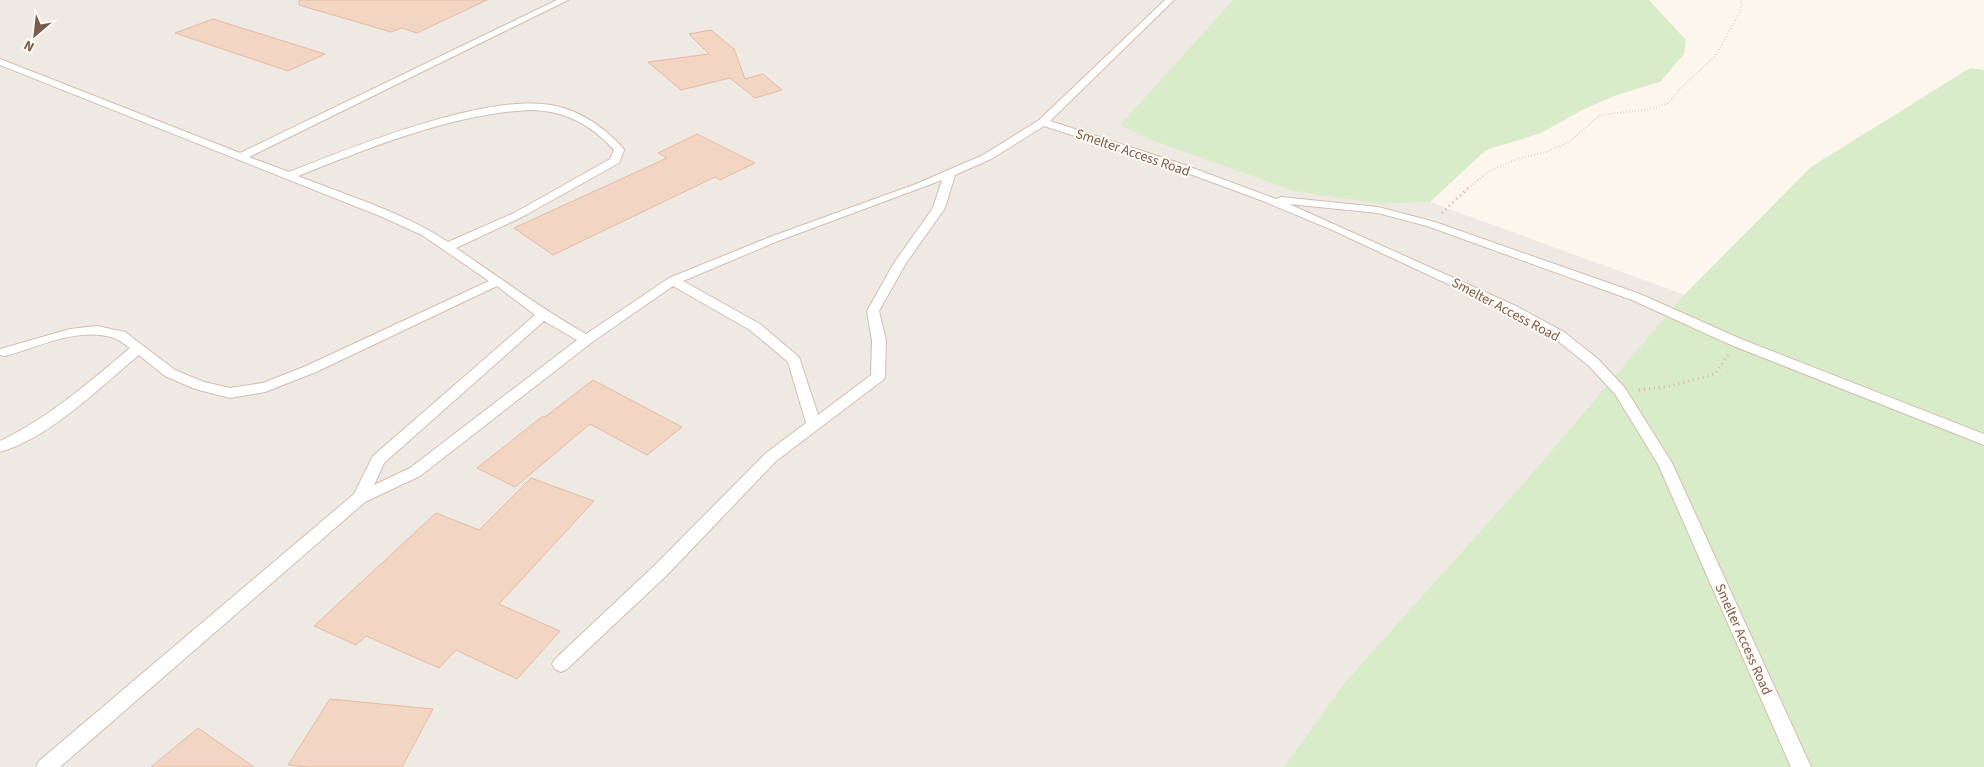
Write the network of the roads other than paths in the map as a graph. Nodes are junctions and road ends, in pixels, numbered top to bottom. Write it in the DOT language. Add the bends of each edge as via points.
graph roads {
  1 [pos="564,0"];
  2 [pos="1170,0"];
  3 [pos="0,62"];
  4 [pos="1043,122"];
  5 [pos="1014,140"];
  6 [pos="240,157"];
  7 [pos="950,173"];
  8 [pos="289,176"];
  9 [pos="1267,199"];
  10 [pos="448,247"];
  11 [pos="498,281"];
  12 [pos="673,281"];
  13 [pos="543,315"];
  14 [pos="586,340"];
  15 [pos="139,348"];
  16 [pos="6,352"];
  17 [pos="814,424"];
  18 [pos="1984,440"];
  19 [pos="0,448"];
  20 [pos="360,498"];
  21 [pos="561,664"];
  22 [pos="46,767"];
  23 [pos="1801,767"];
  1 -- 6 [label="lane"];
  2 -- 4 [label="lane"];
  3 -- 6 [label="lane"];
  4 -- 5 [label="lane"];
  4 -- 9 [label="lane, Smelter Access Road"];
  5 -- 7 [label="lane" via="987,157"];
  6 -- 8 [label="lane"];
  7 -- 12 [label="lane"];
  7 -- 17 [label="lane" via="939,208 900,263 873,311 879,341 878,378"];
  8 -- 10 [label="lane" via="418,229"];
  8 -- 10 [label="lane" via="352,151 501,108 547,106 577,116 610,139 619,150 615,160 600,171 518,215"];
  9 -- 18 [label="lane" via="1378,210 1431,224 1636,297 1736,342"];
  9 -- 23 [label="lane, Smelter Access Road" via="1512,308 1559,335 1593,362 1620,391 1665,463"];
  10 -- 11 [label="lane"];
  11 -- 13 [label="lane"];
  11 -- 15 [label="lane" via="311,369 264,387 230,393 200,386 170,373"];
  12 -- 14 [label="lane"];
  12 -- 17 [label="lane" via="755,327 794,360"];
  13 -- 14 [label="lane"];
  13 -- 20 [label="lane" via="378,460"];
  14 -- 20 [label="lane" via="415,472"];
  15 -- 16 [label="lane" via="120,335 97,330 70,333"];
  15 -- 19 [label="lane" via="66,408 28,434"];
  17 -- 21 [label="lane" via="771,457 662,570"];
  20 -- 22 [label="lane"];
}
